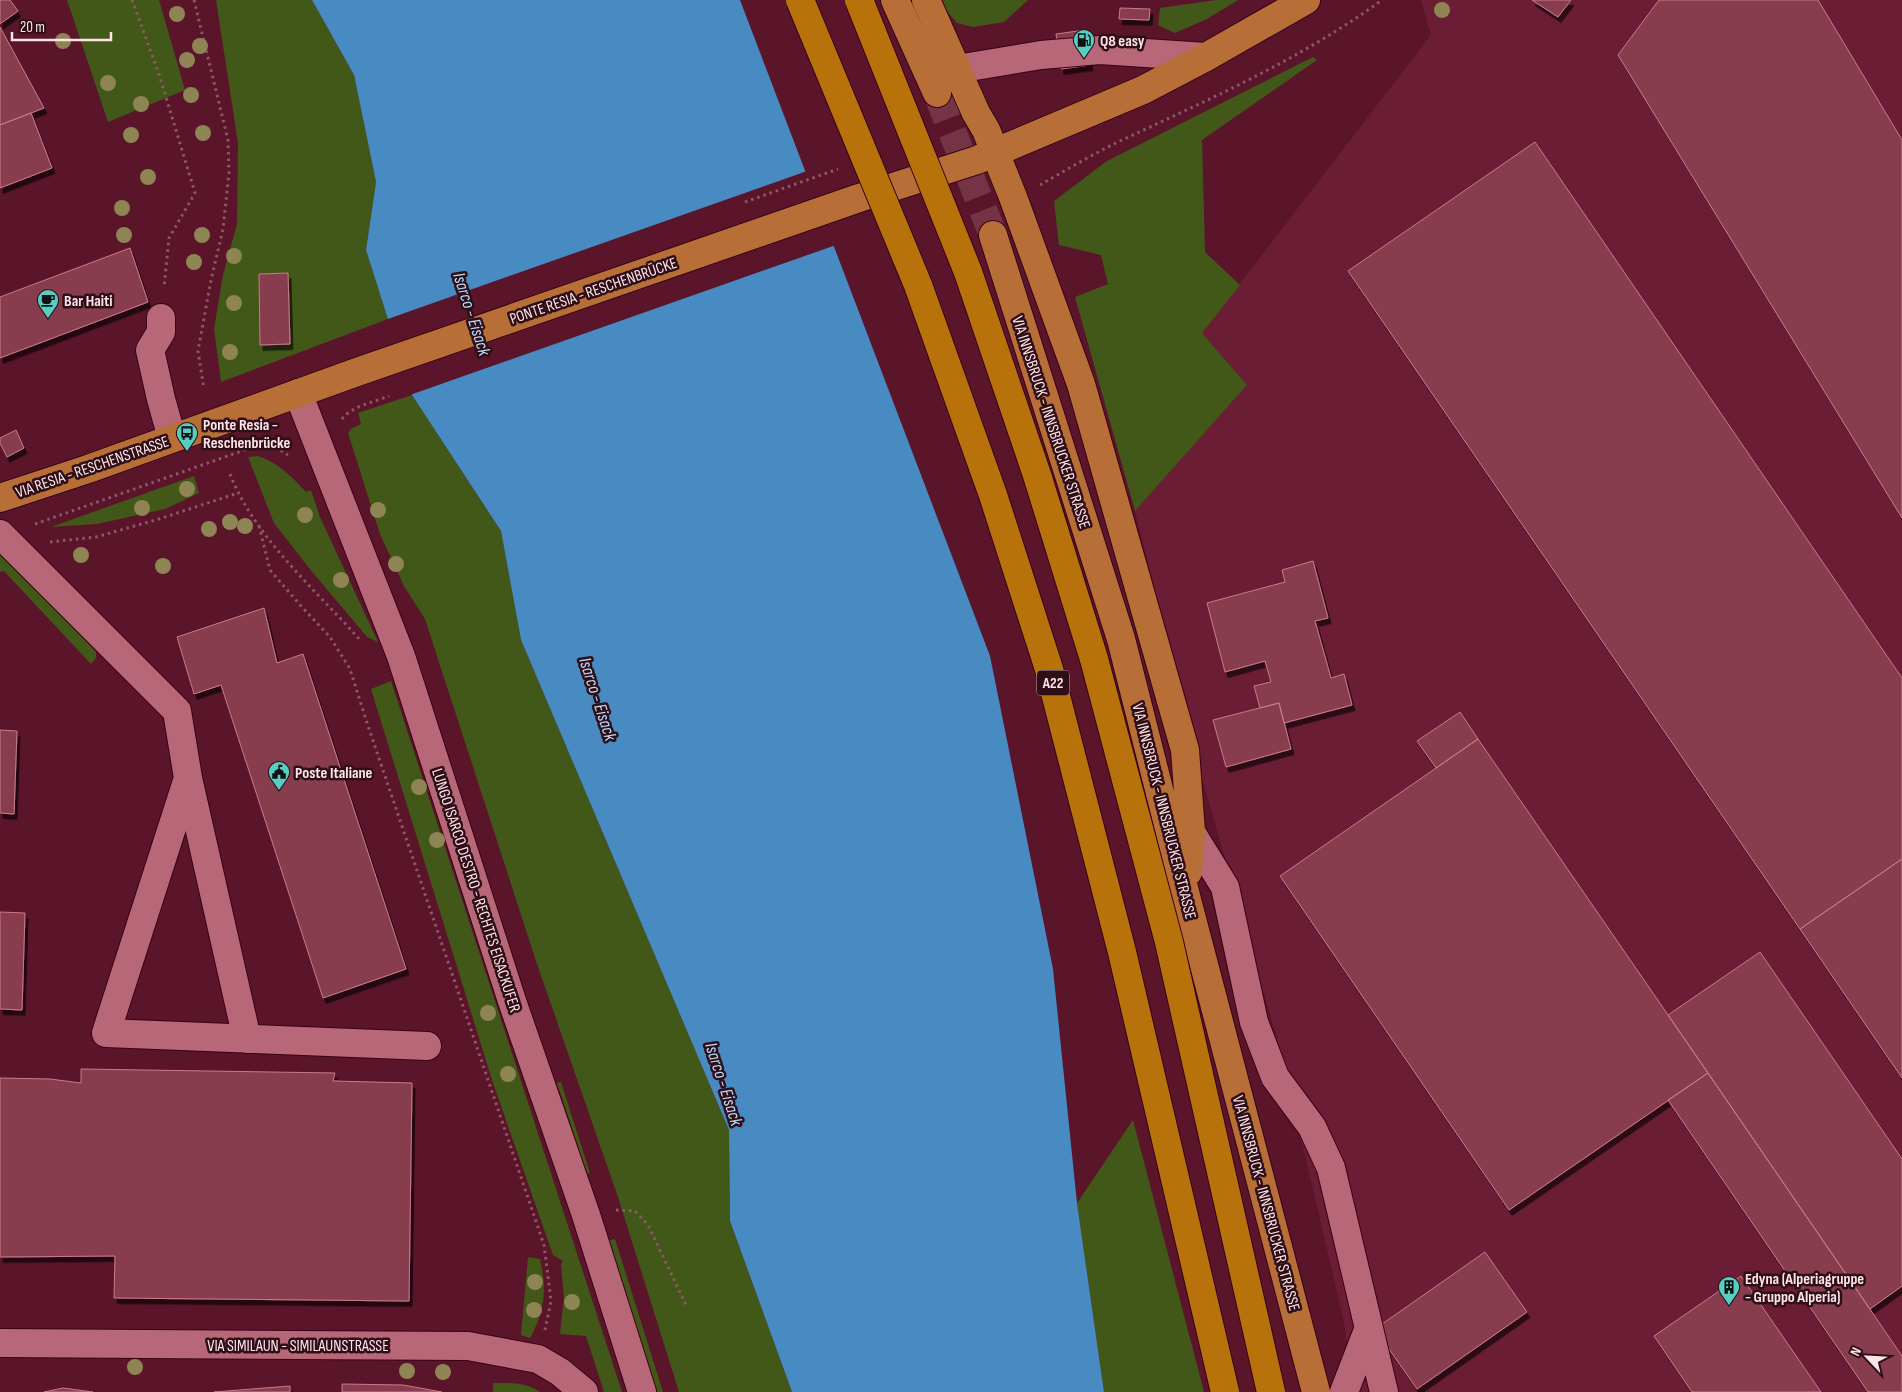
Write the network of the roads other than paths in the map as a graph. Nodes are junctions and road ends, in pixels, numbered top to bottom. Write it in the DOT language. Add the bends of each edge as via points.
graph roads {
  1 [pos="800,0"];
  2 [pos="859,0"];
  3 [pos="895,0"];
  4 [pos="926,0"];
  5 [pos="1306,0"];
  6 [pos="1206,57"];
  7 [pos="957,69"];
  8 [pos="938,93"];
  9 [pos="995,152"];
  10 [pos="993,235"];
  11 [pos="161,318"];
  12 [pos="298,394"];
  13 [pos="172,438"];
  14 [pos="0,498"];
  15 [pos="0,535"];
  16 [pos="188,778"];
  17 [pos="1191,832"];
  18 [pos="1186,896"];
  19 [pos="247,1039"];
  20 [pos="427,1046"];
  21 [pos="1368,1330"];
  22 [pos="0,1343"];
  23 [pos="584,1392"];
  24 [pos="642,1392"];
  25 [pos="1225,1392"];
  26 [pos="1271,1392"];
  27 [pos="1316,1392"];
  28 [pos="1344,1392"];
  29 [pos="1384,1392"];
  1 -- 25 [label="highway, A22, bridge" via="918,285 993,495 1050,670 1122,952"];
  2 -- 26 [label="highway, bridge" via="971,281 1037,475 1094,660 1169,942"];
  3 -- 8 [label="main road"];
  4 -- 7 [label="main road"];
  5 -- 6 [label="main road, PONTE RESIA - RESCHENBRÜCKE"];
  6 -- 7 [label="street" via="1100,50"];
  6 -- 9 [label="main road, PONTE RESIA - RESCHENBRÜCKE" via="1143,90"];
  7 -- 9 [label="main road"];
  9 -- 12 [label="main road, PONTE RESIA - RESCHENBRÜCKE"];
  9 -- 17 [label="main road" via="1081,384 1185,750"];
  10 -- 18 [label="main road, VIA INNSBRUCK - INNSBRUCKER STRASSE" via="1121,639"];
  11 -- 13 [label="street" via="161,332 150,350"];
  12 -- 13 [label="main road, VIA RESIA - RESCHENSTRASSE"];
  12 -- 24 [label="street, LUNGO ISARCO DESTRO - RECHTES EISACKUFER" via="401,656"];
  13 -- 14 [label="main road, VIA RESIA - RESCHENSTRASSE"];
  15 -- 16 [label="street" via="177,711"];
  16 -- 19 [label="street"];
  16 -- 19 [label="street" via="106,1033"];
  17 -- 18 [label="main road"];
  17 -- 21 [label="street" via="1225,887 1254,1022 1275,1077 1312,1128 1331,1168"];
  18 -- 27 [label="main road, VIA INNSBRUCK - INNSBRUCKER STRASSE"];
  19 -- 20 [label="street"];
  21 -- 28 [label="street"];
  21 -- 29 [label="street"];
  22 -- 23 [label="street, VIA SIMILAUN - SIMILAUNSTRASSE" via="468,1346 538,1359"];
}
